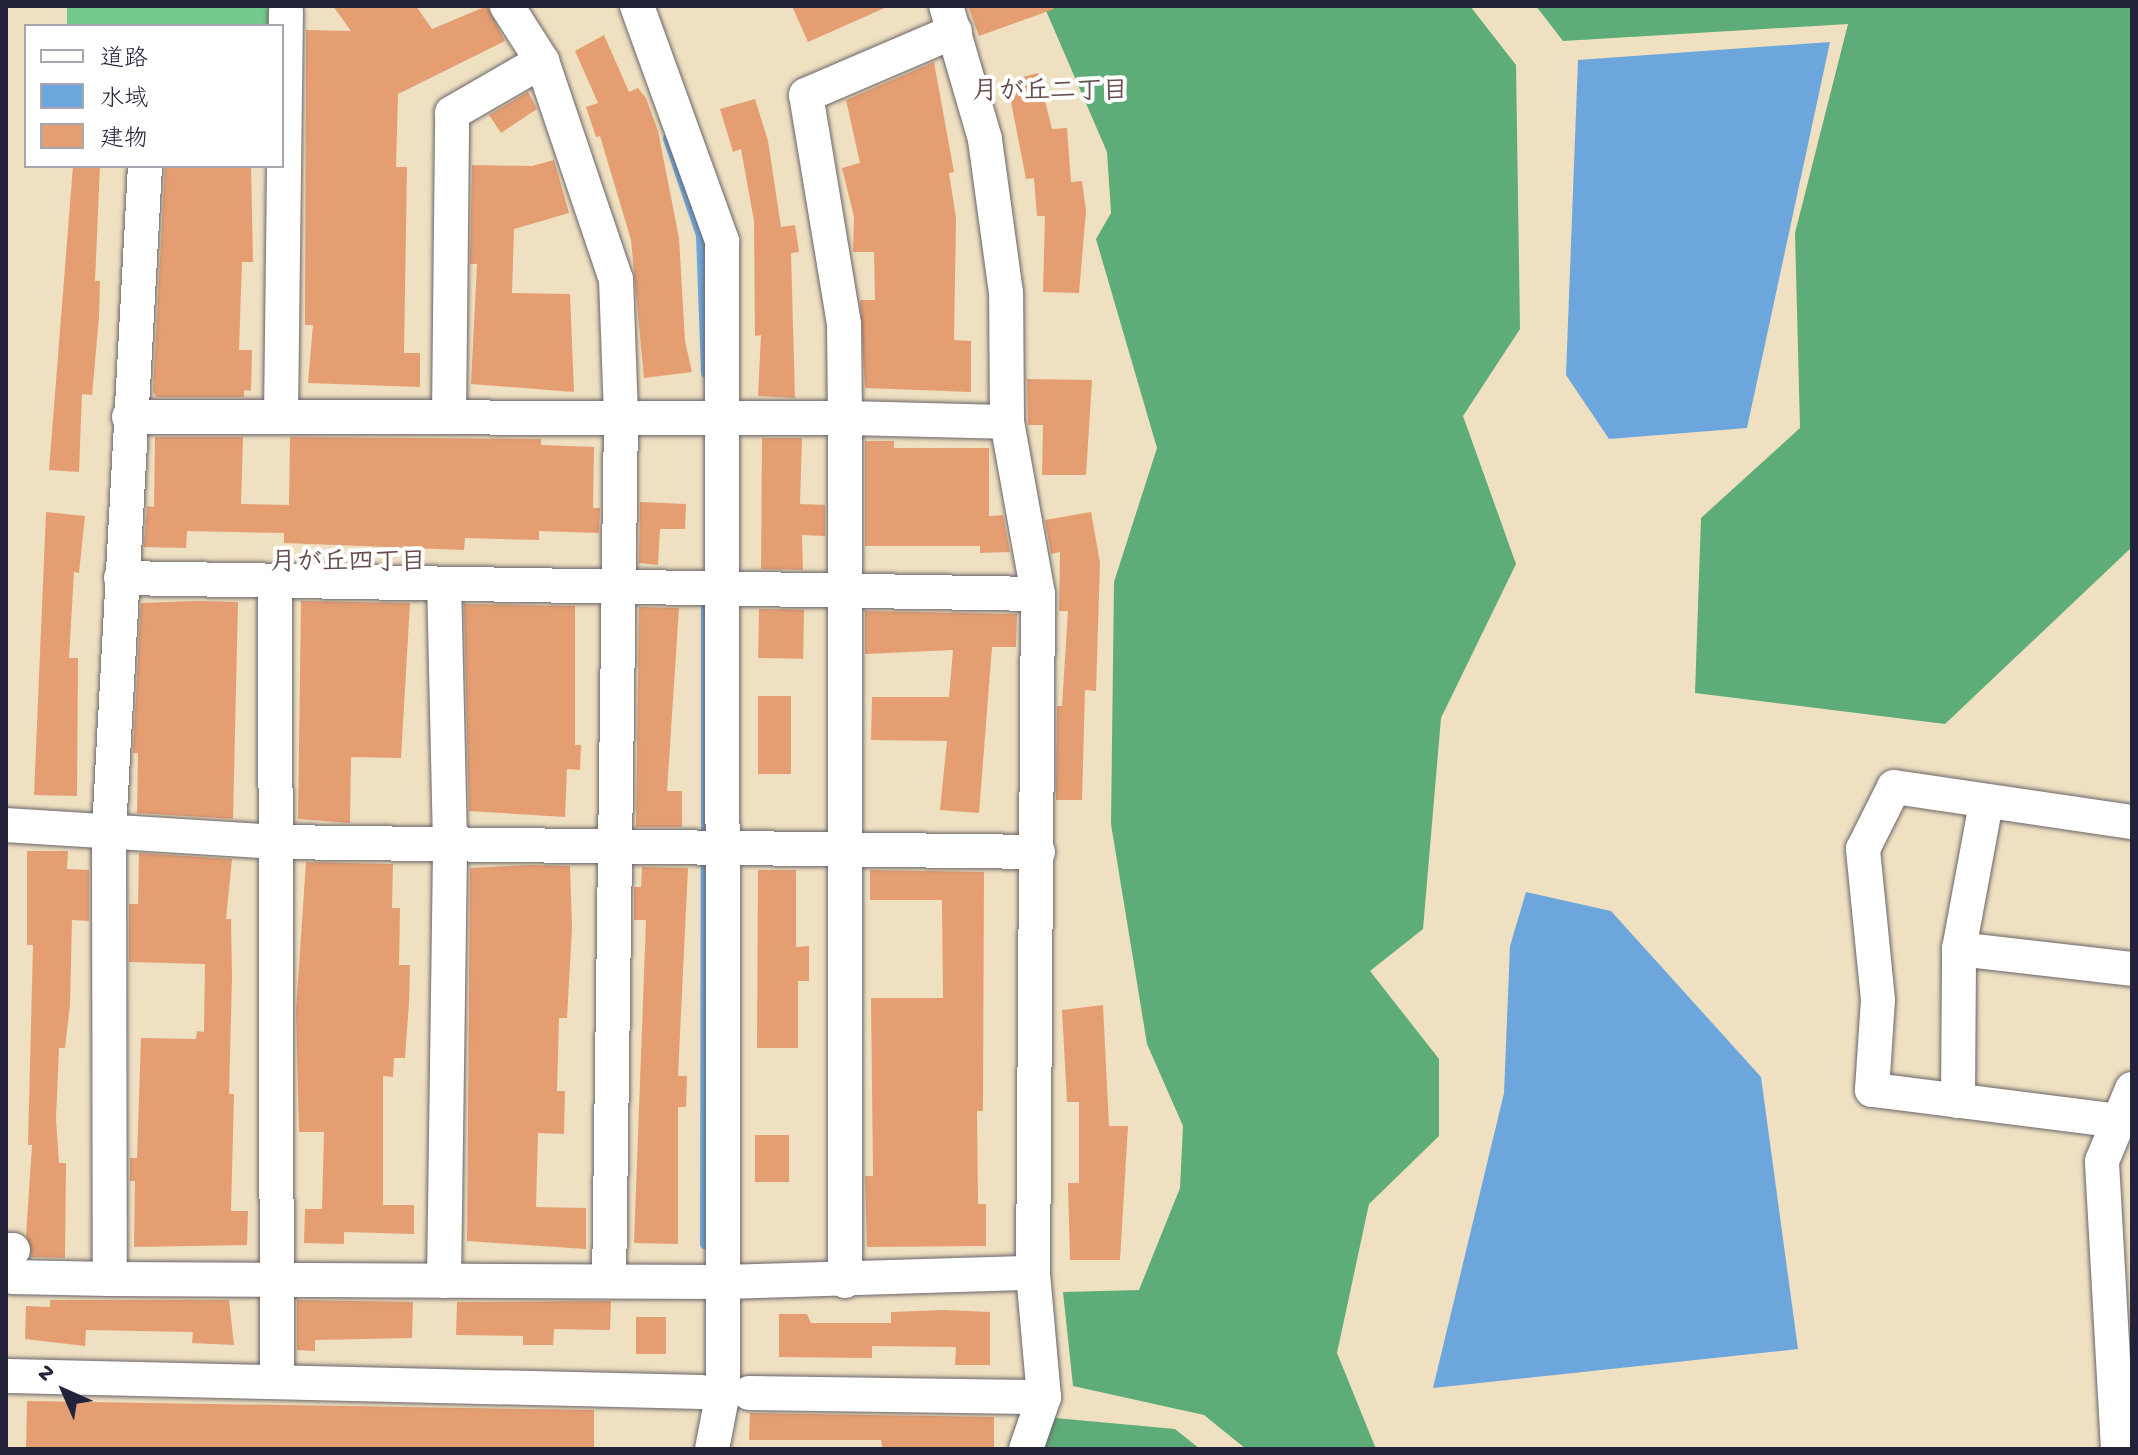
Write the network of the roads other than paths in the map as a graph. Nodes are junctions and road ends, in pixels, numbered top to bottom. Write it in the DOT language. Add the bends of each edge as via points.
graph roads {
  1 [pos="507,6"];
  2 [pos="637,6"];
  3 [pos="288,8"];
  4 [pos="950,19"];
  5 [pos="542,61"];
  6 [pos="284,138"];
  7 [pos="145,168"];
  8 [pos="284,168"];
  9 [pos="621,416"];
  10 [pos="129,417"];
  11 [pos="281,417"];
  12 [pos="449,417"];
  13 [pos="845,418"];
  14 [pos="724,419"];
  15 [pos="1007,422"];
  16 [pos="121,578"];
  17 [pos="275,581"];
  18 [pos="444,585"];
  19 [pos="617,588"];
  20 [pos="725,591"];
  21 [pos="847,592"];
  22 [pos="1038,594"];
  23 [pos="1986,803"];
  24 [pos="2132,822"];
  25 [pos="6,825"];
  26 [pos="109,831"];
  27 [pos="276,842"];
  28 [pos="450,844"];
  29 [pos="614,849"];
  30 [pos="725,851"];
  31 [pos="1038,852"];
  32 [pos="846,853"];
  33 [pos="1959,949"];
  34 [pos="2132,969"];
  35 [pos="2132,1089"];
  36 [pos="1958,1101"];
  37 [pos="2119,1121"];
  38 [pos="10,1259"];
  39 [pos="1033,1273"];
  40 [pos="110,1279"];
  41 [pos="278,1279"];
  42 [pos="444,1281"];
  43 [pos="609,1281"];
  44 [pos="845,1281"];
  45 [pos="724,1282"];
  46 [pos="9,1376"];
  47 [pos="277,1382"];
  48 [pos="702,1392"];
  49 [pos="749,1393"];
  50 [pos="1044,1397"];
  51 [pos="2117,1447"];
  52 [pos="712,1449"];
  53 [pos="1026,1449"];
  1 -- 5 [label="street"];
  2 -- 14 [label="street" via="722,241"];
  3 -- 6 [label="street"];
  4 -- 13 [label="street" via="806,95 844,324"];
  4 -- 15 [label="street" via="985,139 1004,278"];
  5 -- 9 [label="street" via="616,279"];
  5 -- 12 [label="street" via="452,113"];
  7 -- 10 [label="street"];
  8 -- 11 [label="street"];
  9 -- 12 [label="street"];
  9 -- 14 [label="street"];
  9 -- 19 [label="street"];
  10 -- 11 [label="street"];
  10 -- 16 [label="street"];
  11 -- 12 [label="street"];
  13 -- 14 [label="street"];
  13 -- 15 [label="street"];
  13 -- 21 [label="street"];
  14 -- 20 [label="street"];
  15 -- 22 [label="street"];
  16 -- 17 [label="street"];
  16 -- 26 [label="street"];
  17 -- 18 [label="street"];
  17 -- 27 [label="street"];
  18 -- 19 [label="street"];
  18 -- 28 [label="street"];
  19 -- 20 [label="street"];
  19 -- 29 [label="street"];
  20 -- 21 [label="street"];
  20 -- 30 [label="street"];
  21 -- 22 [label="street"];
  21 -- 32 [label="street"];
  22 -- 31 [label="street"];
  23 -- 24 [label="street"];
  23 -- 33 [label="street"];
  23 -- 36 [label="street" via="1894,787 1863,849 1878,1000 1872,1090"];
  25 -- 26 [label="street"];
  26 -- 27 [label="street"];
  26 -- 40 [label="street"];
  27 -- 28 [label="street"];
  27 -- 41 [label="street"];
  28 -- 29 [label="street"];
  28 -- 42 [label="street"];
  29 -- 30 [label="street"];
  29 -- 43 [label="street"];
  30 -- 32 [label="street"];
  30 -- 45 [label="street"];
  31 -- 32 [label="street"];
  31 -- 39 [label="street"];
  32 -- 44 [label="street"];
  33 -- 34 [label="street"];
  33 -- 36 [label="street"];
  35 -- 37 [label="street"];
  36 -- 37 [label="street"];
  37 -- 51 [label="street" via="2102,1161"];
  38 -- 40 [label="street"];
  39 -- 44 [label="street"];
  39 -- 50 [label="street"];
  40 -- 41 [label="street"];
  41 -- 42 [label="street"];
  41 -- 47 [label="street"];
  42 -- 43 [label="street"];
  43 -- 45 [label="street"];
  44 -- 45 [label="street"];
  45 -- 52 [label="street" via="723,1392"];
  46 -- 47 [label="street"];
  47 -- 48 [label="street"];
  49 -- 50 [label="street"];
  50 -- 53 [label="street"];
}
